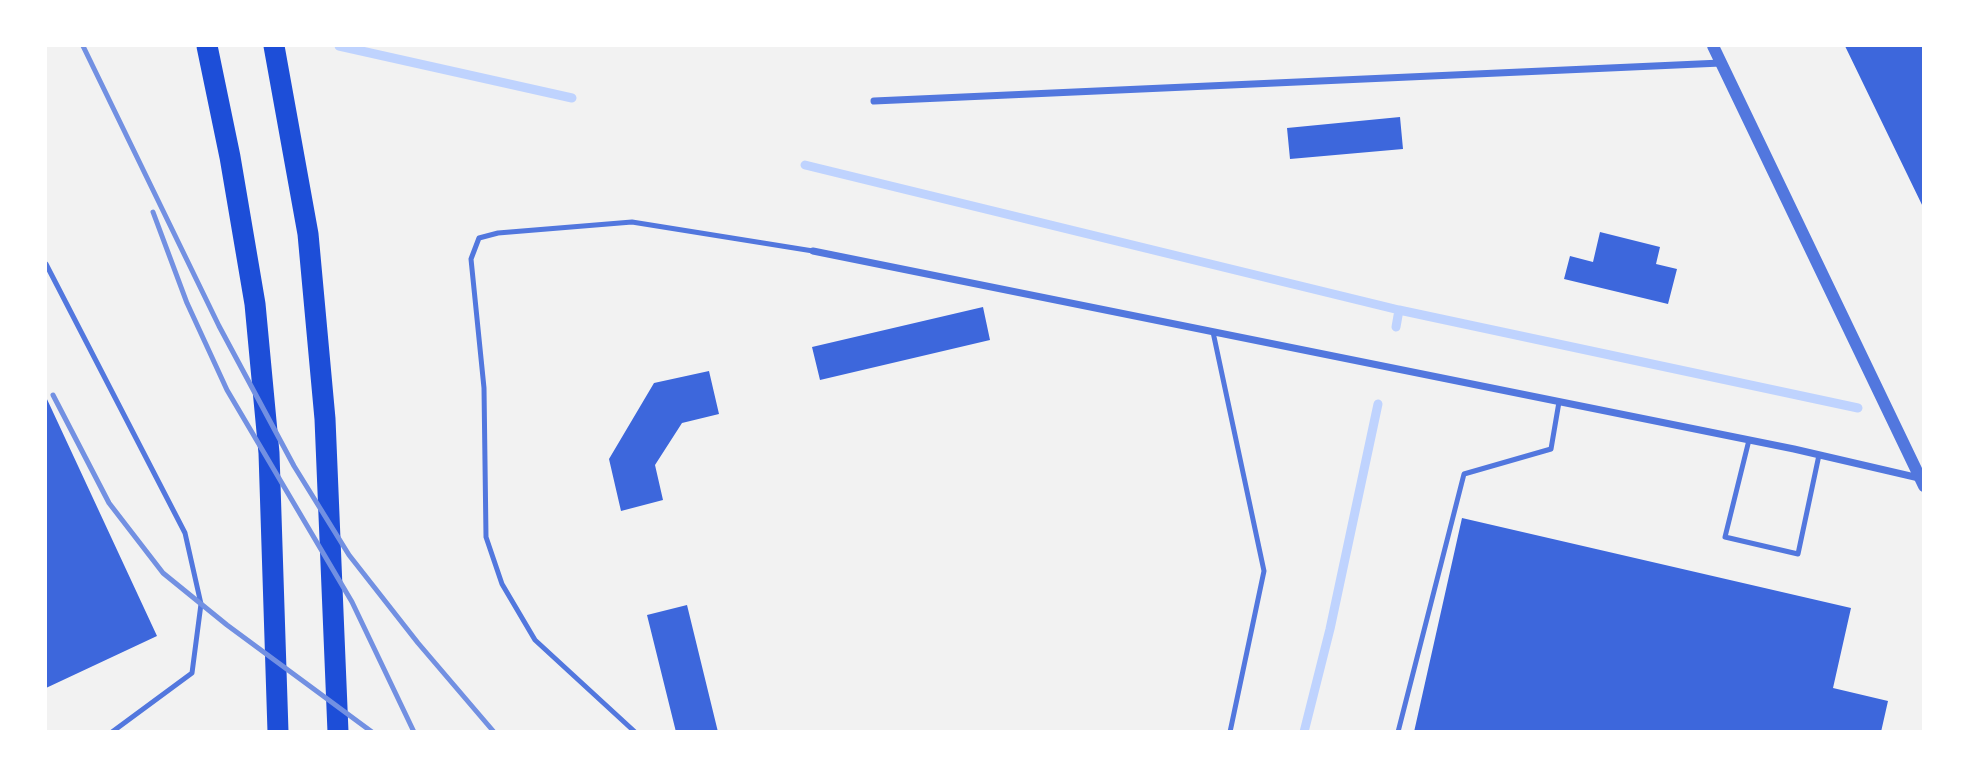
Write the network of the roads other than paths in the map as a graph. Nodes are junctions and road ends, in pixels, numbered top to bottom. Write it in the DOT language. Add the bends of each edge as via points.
graph roads {
  1 [pos="208,46"];
  2 [pos="274,46"];
  3 [pos="1713,46"];
  4 [pos="1721,63"];
  5 [pos="874,101"];
  6 [pos="813,251"];
  7 [pos="46,264"];
  8 [pos="1213,332"];
  9 [pos="1559,402"];
  10 [pos="1749,440"];
  11 [pos="1819,455"];
  12 [pos="1922,482"];
  13 [pos="112,732"];
  14 [pos="278,732"];
  15 [pos="338,732"];
  16 [pos="635,732"];
  17 [pos="1230,732"];
  18 [pos="1398,732"];
  1 -- 14 [label="highway" via="255,304 269,453"];
  2 -- 15 [label="highway" via="309,247 324,419"];
  3 -- 4 [label="street"];
  4 -- 5 [label="street"];
  4 -- 12 [label="street"];
  6 -- 8 [label="street"];
  6 -- 16 [label="lane" via="632,222 498,233 479,238 471,259 484,388 486,537 502,584 535,640"];
  7 -- 13 [label="lane" via="186,533 201,604 192,673"];
  8 -- 9 [label="street"];
  8 -- 17 [label="lane" via="1264,571"];
  9 -- 10 [label="street"];
  9 -- 18 [label="lane" via="1551,449 1464,474"];
  10 -- 11 [label="street"];
  10 -- 11 [label="lane" via="1725,537 1798,554"];
  11 -- 12 [label="street"];
}
